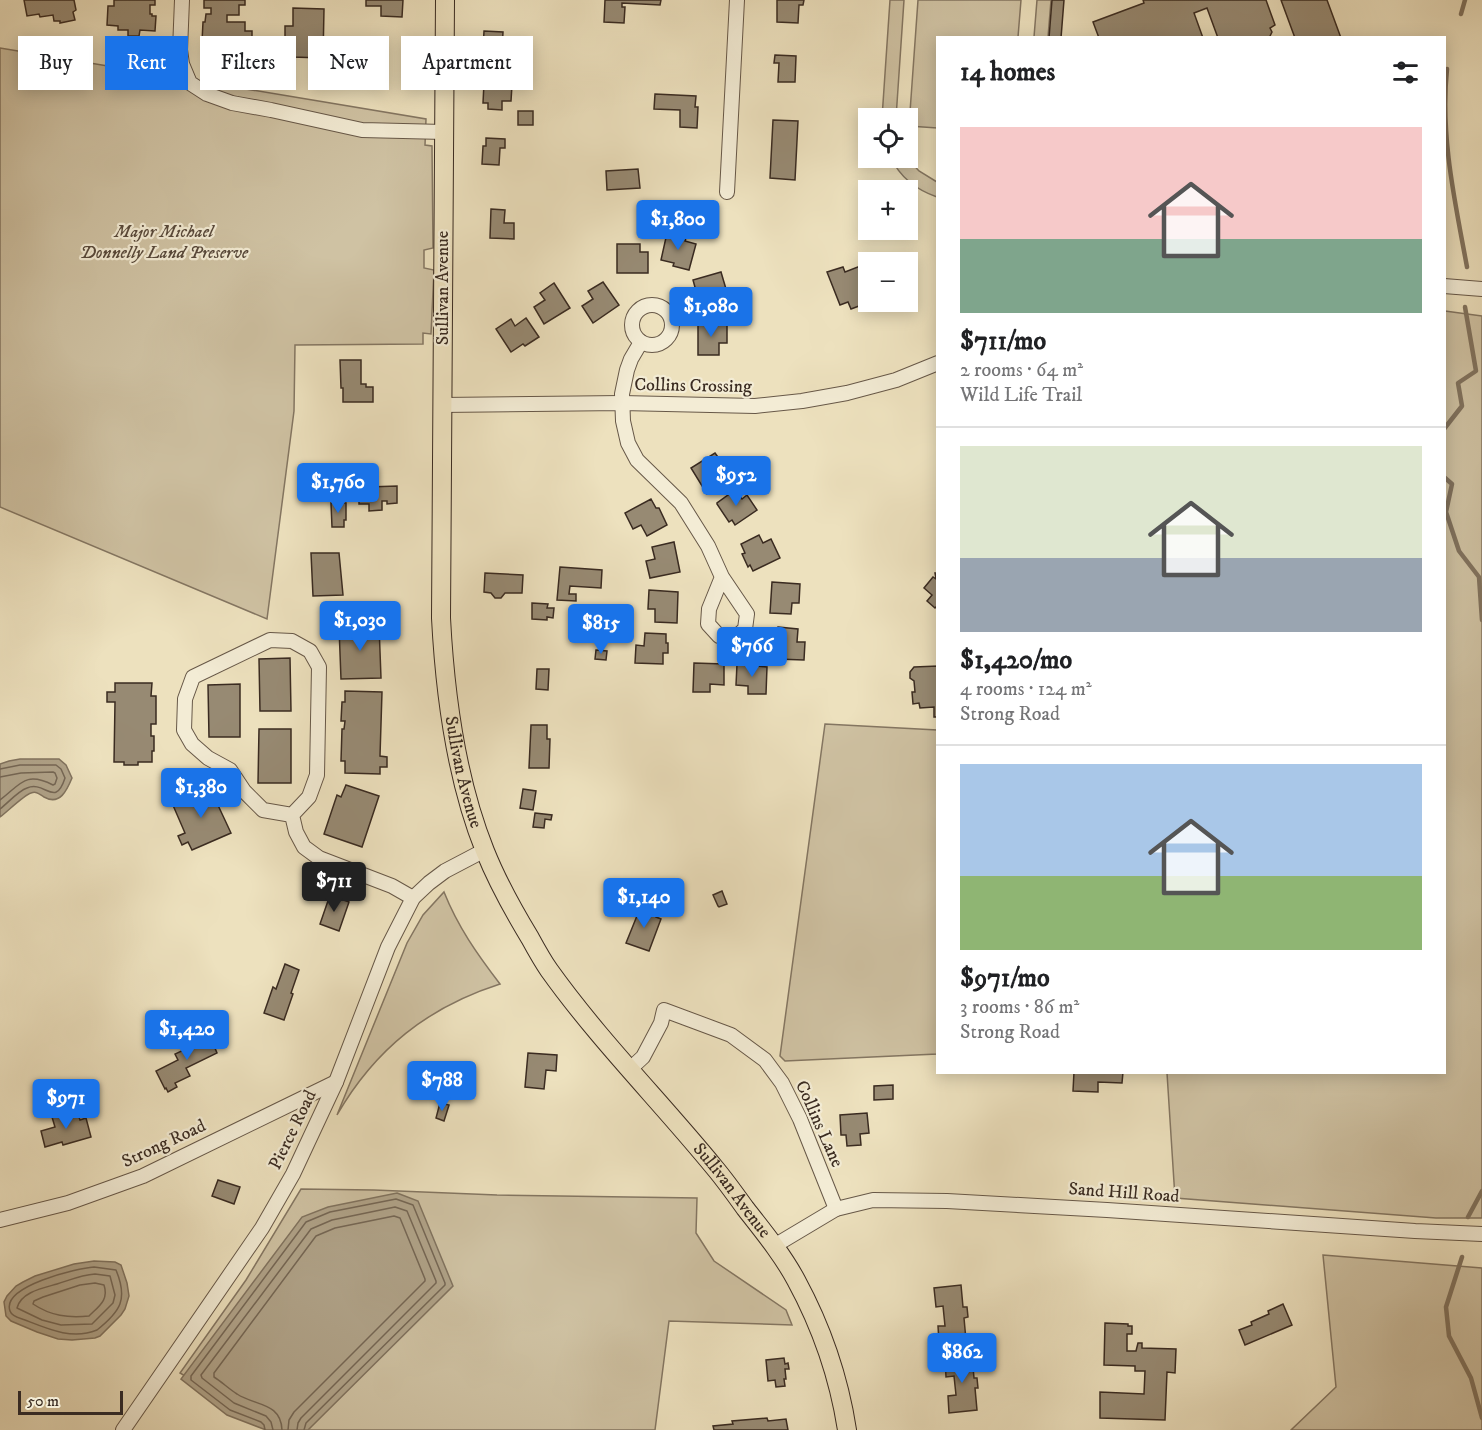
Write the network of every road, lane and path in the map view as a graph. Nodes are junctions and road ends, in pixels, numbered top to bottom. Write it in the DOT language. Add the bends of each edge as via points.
graph roads {
  1 [pos="182,0"];
  2 [pos="445,0"];
  3 [pos="737,0"];
  4 [pos="444,132"];
  5 [pos="727,192"];
  6 [pos="1446,286"];
  7 [pos="1482,289"];
  8 [pos="640,342"];
  9 [pos="936,364"];
  10 [pos="622,403"];
  11 [pos="441,405"];
  12 [pos="722,577"];
  13 [pos="292,816"];
  14 [pos="484,850"];
  15 [pos="413,898"];
  16 [pos="629,1070"];
  17 [pos="336,1082"];
  18 [pos="836,1209"];
  19 [pos="0,1220"];
  20 [pos="1482,1234"];
  21 [pos="774,1246"];
  22 [pos="123,1430"];
  23 [pos="846,1430"];
  1 -- 4 [label="street" via="182,64 190,83 207,94 232,103 362,130"];
  2 -- 4 [label="main road, Sullivan Avenue"];
  3 -- 5 [label="street"];
  4 -- 11 [label="main road, Sullivan Avenue"];
  6 -- 7 [label="street"];
  8 -- 10 [label="street" via="627,370"];
  9 -- 10 [label="street, Collins Crossing" via="896,380 802,401 755,406"];
  10 -- 11 [label="street, Collins Crossing"];
  10 -- 12 [label="street" via="628,443 637,460 681,503"];
  11 -- 14 [label="main road, Sullivan Avenue" via="443,665 462,778"];
  13 -- 13 [label="street" via="309,797 317,775 319,667 310,651 292,642 270,640 193,678 184,699 184,730 192,744 208,758 230,770 243,791 263,810"];
  13 -- 15 [label="street" via="304,847 319,858"];
  14 -- 15 [label="street, Pierce Road" via="445,871"];
  14 -- 16 [label="main road, Sullivan Avenue" via="549,969"];
  15 -- 17 [label="street, Pierce Road" via="388,947"];
  16 -- 18 [label="street, Collins Lane" via="643,1057 664,1010 732,1035 765,1060 782,1083"];
  16 -- 21 [label="main road, Sullivan Avenue" via="714,1167"];
  17 -- 19 [label="street, Strong Road" via="143,1176 68,1203"];
  17 -- 22 [label="street, Pierce Road" via="293,1174 262,1228"];
  18 -- 20 [label="street, Sand Hill Road" via="873,1200 947,1201"];
  18 -- 21 [label="street, Sand Hill Road"];
  21 -- 23 [label="main road, Sullivan Avenue" via="796,1280 820,1332"];
}
